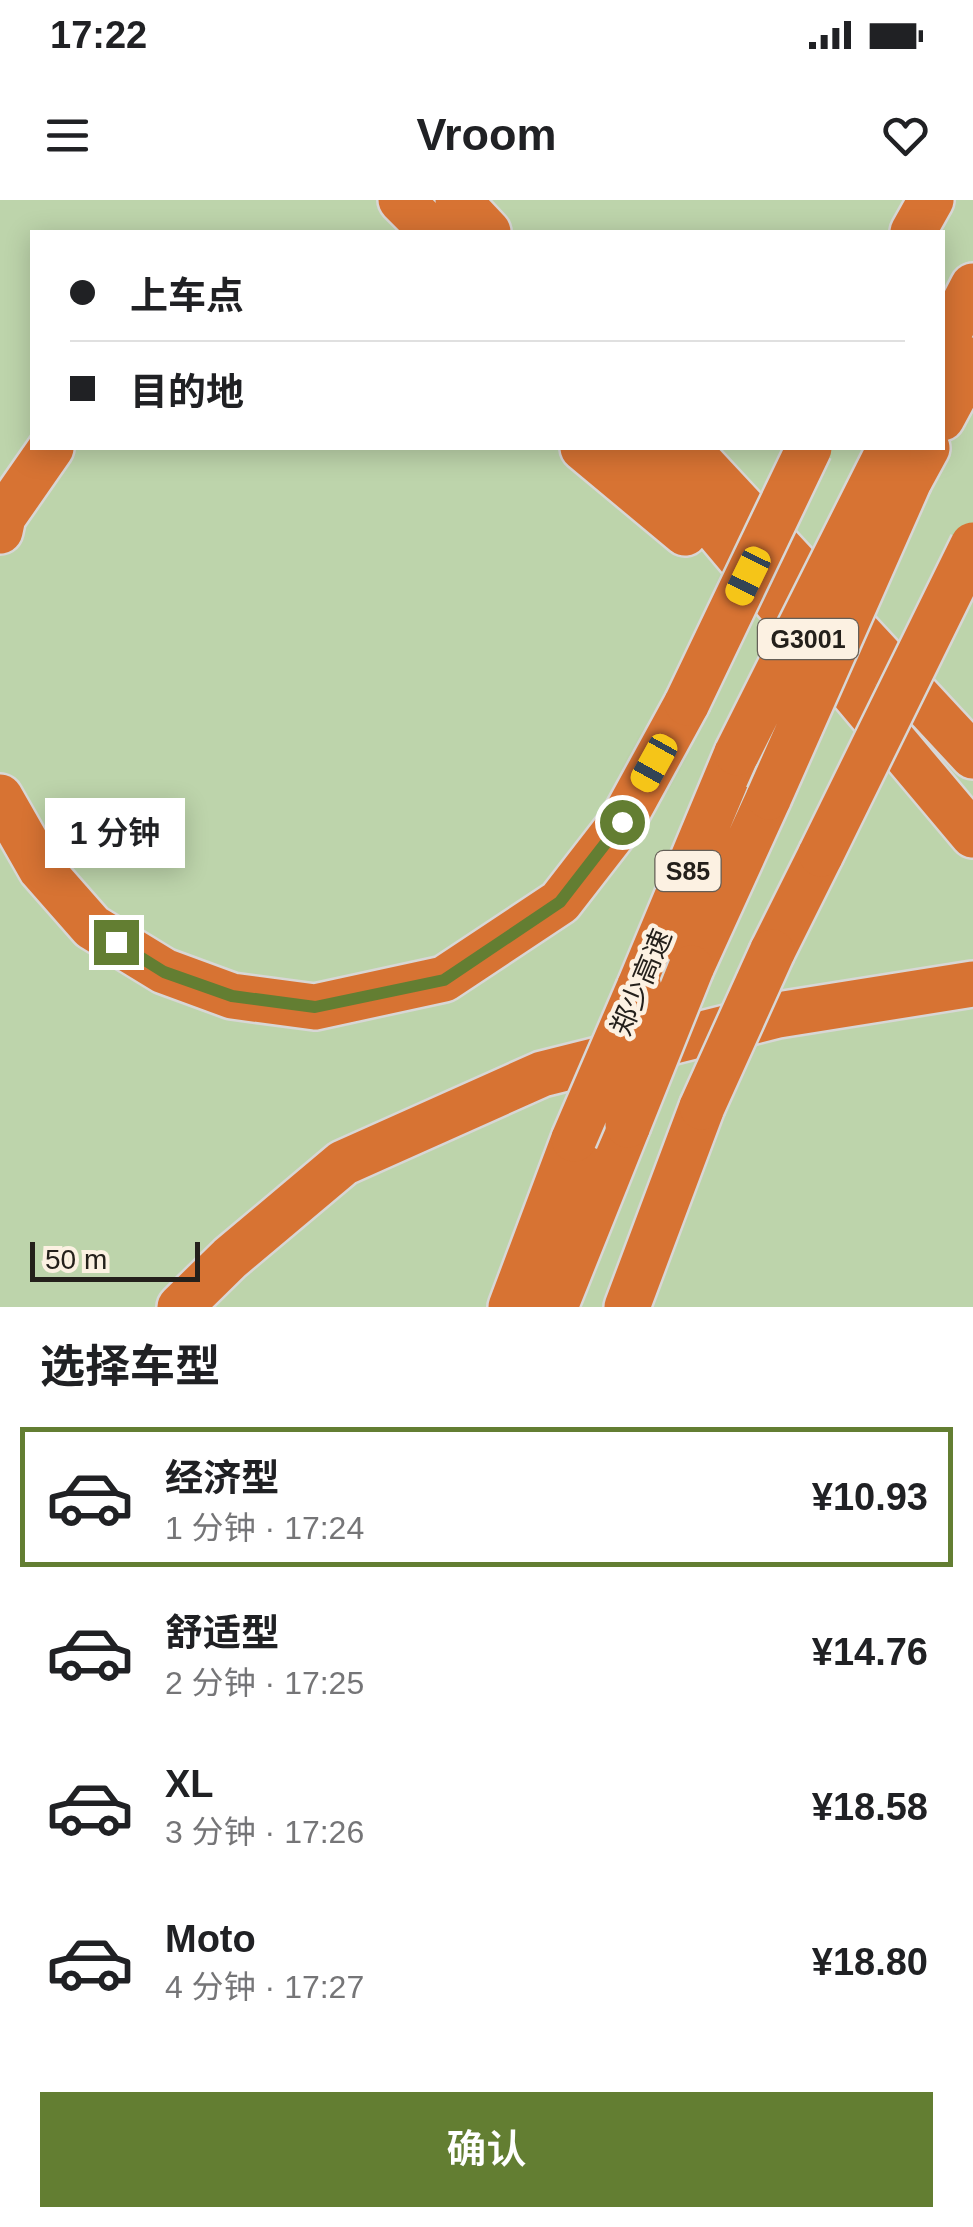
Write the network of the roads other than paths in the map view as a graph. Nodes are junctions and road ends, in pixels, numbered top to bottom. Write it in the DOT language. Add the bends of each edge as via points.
graph roads {
  1 [pos="402,200"];
  2 [pos="458,200"];
  3 [pos="931,200"];
  4 [pos="430,230"];
  5 [pos="486,230"];
  6 [pos="914,230"];
  7 [pos="973,286"];
  8 [pos="945,340"];
  9 [pos="973,360"];
  10 [pos="945,412"];
  11 [pos="49,450"];
  12 [pos="585,450"];
  13 [pos="640,450"];
  14 [pos="689,450"];
  15 [pos="808,450"];
  16 [pos="904,457"];
  17 [pos="0,531"];
  18 [pos="973,545"];
  19 [pos="816,648"];
  20 [pos="936,716"];
  21 [pos="973,740"];
  22 [pos="973,756"];
  23 [pos="0,797"];
  24 [pos="973,835"];
  25 [pos="973,984"];
  26 [pos="632,1298"];
  27 [pos="180,1307"];
  28 [pos="511,1307"];
  29 [pos="556,1307"];
  1 -- 4 [label="highway"];
  2 -- 5 [label="highway"];
  3 -- 6 [label="highway"];
  7 -- 8 [label="highway"];
  9 -- 10 [label="highway"];
  11 -- 17 [label="highway"];
  12 -- 19 [label="highway"];
  13 -- 19 [label="highway, G3001"];
  14 -- 20 [label="highway, G3001"];
  15 -- 23 [label="highway, bridge" via="688,703 622,822 560,902 444,980 315,1007 232,996 164,972 92,927 41,869"];
  16 -- 28 [label="highway, 郑少高速 / S85, bridge" via="736,753"];
  16 -- 29 [label="highway, 郑少高速 / S85, bridge"];
  18 -- 26 [label="highway, bridge" via="772,952 702,1107"];
  19 -- 24 [label="highway, G3001"];
  20 -- 21 [label="highway"];
  20 -- 22 [label="highway, G3001"];
  25 -- 27 [label="highway" via="778,1015 542,1074 343,1163"];
}
